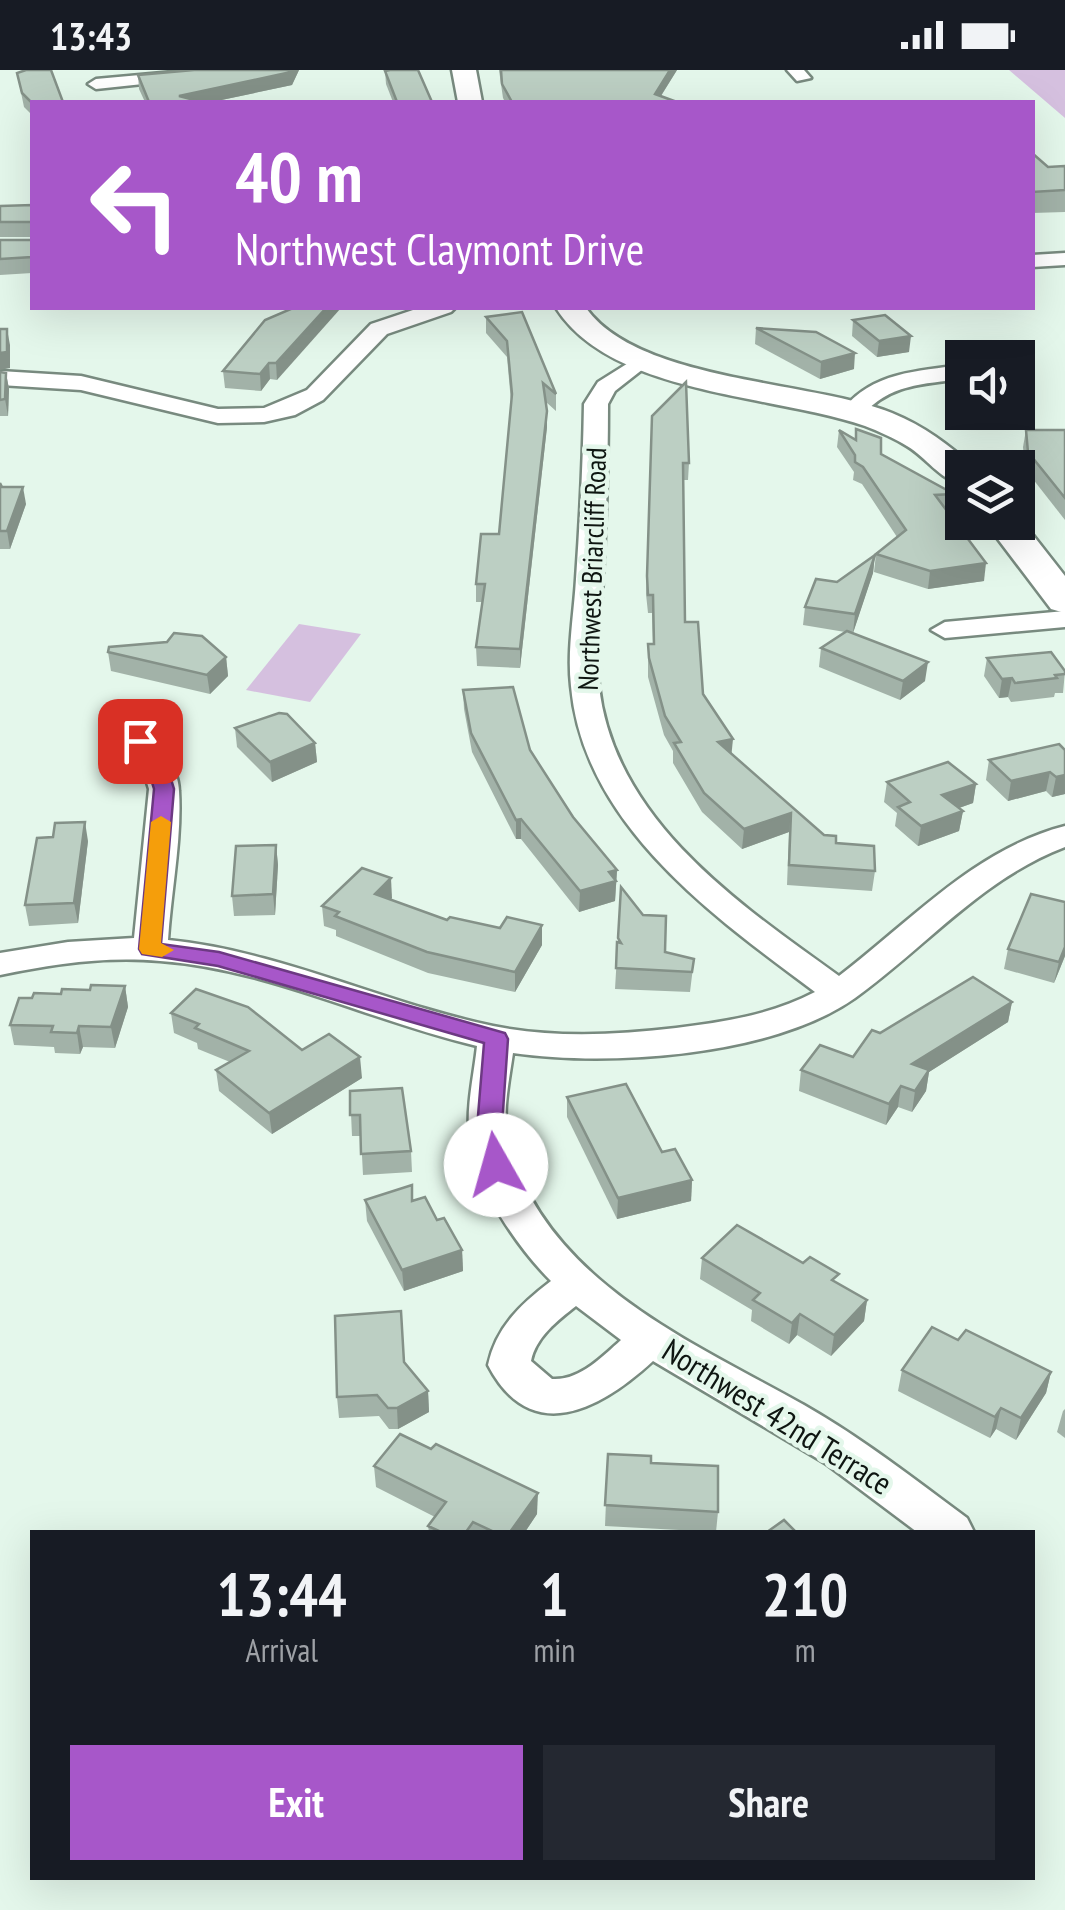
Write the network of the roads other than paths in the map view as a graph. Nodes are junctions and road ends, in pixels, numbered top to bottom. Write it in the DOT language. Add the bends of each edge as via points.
graph roads {
  1 [pos="464,70"];
  2 [pos="202,74"];
  3 [pos="94,77"];
  4 [pos="470,100"];
  5 [pos="1065,259"];
  6 [pos="1035,261"];
  7 [pos="428,310"];
  8 [pos="572,310"];
  9 [pos="640,362"];
  10 [pos="945,374"];
  11 [pos="0,378"];
  12 [pos="854,411"];
  13 [pos="945,460"];
  14 [pos="1017,540"];
  15 [pos="1065,601"];
  16 [pos="1065,619"];
  17 [pos="944,630"];
  18 [pos="140,741"];
  19 [pos="1065,836"];
  20 [pos="150,949"];
  21 [pos="0,964"];
  22 [pos="840,993"];
  23 [pos="496,1039"];
  24 [pos="575,1284"];
  25 [pos="651,1338"];
  26 [pos="948,1530"];
  1 -- 4 [label="main road"];
  2 -- 3 [label="street"];
  5 -- 6 [label="street"];
  7 -- 11 [label="street" via="381,327 316,396 287,410 195,415 107,388"];
  8 -- 9 [label="main road" via="608,346"];
  9 -- 12 [label="main road"];
  9 -- 22 [label="street, Northwest Briarcliff Road" via="606,387 596,404 585,691 598,744 634,812 669,855"];
  10 -- 12 [label="street" via="890,385"];
  12 -- 13 [label="main road" via="920,439"];
  14 -- 15 [label="main road"];
  16 -- 17 [label="street"];
  18 -- 20 [label="street" via="164,789"];
  19 -- 22 [label="street" via="982,874"];
  20 -- 21 [label="street" via="74,950"];
  20 -- 23 [label="street" via="219,960"];
  22 -- 23 [label="street" via="789,1014 686,1039 574,1046"];
  23 -- 24 [label="street, Northwest 42nd Terrace" via="488,1140 531,1236"];
  24 -- 25 [label="street, Northwest 42nd Terrace"];
  24 -- 25 [label="street, Northwest 42nd Terrace" via="511,1348 509,1365 521,1383 562,1399 588,1391"];
  25 -- 26 [label="street, Northwest 42nd Terrace" via="842,1450"];
}
